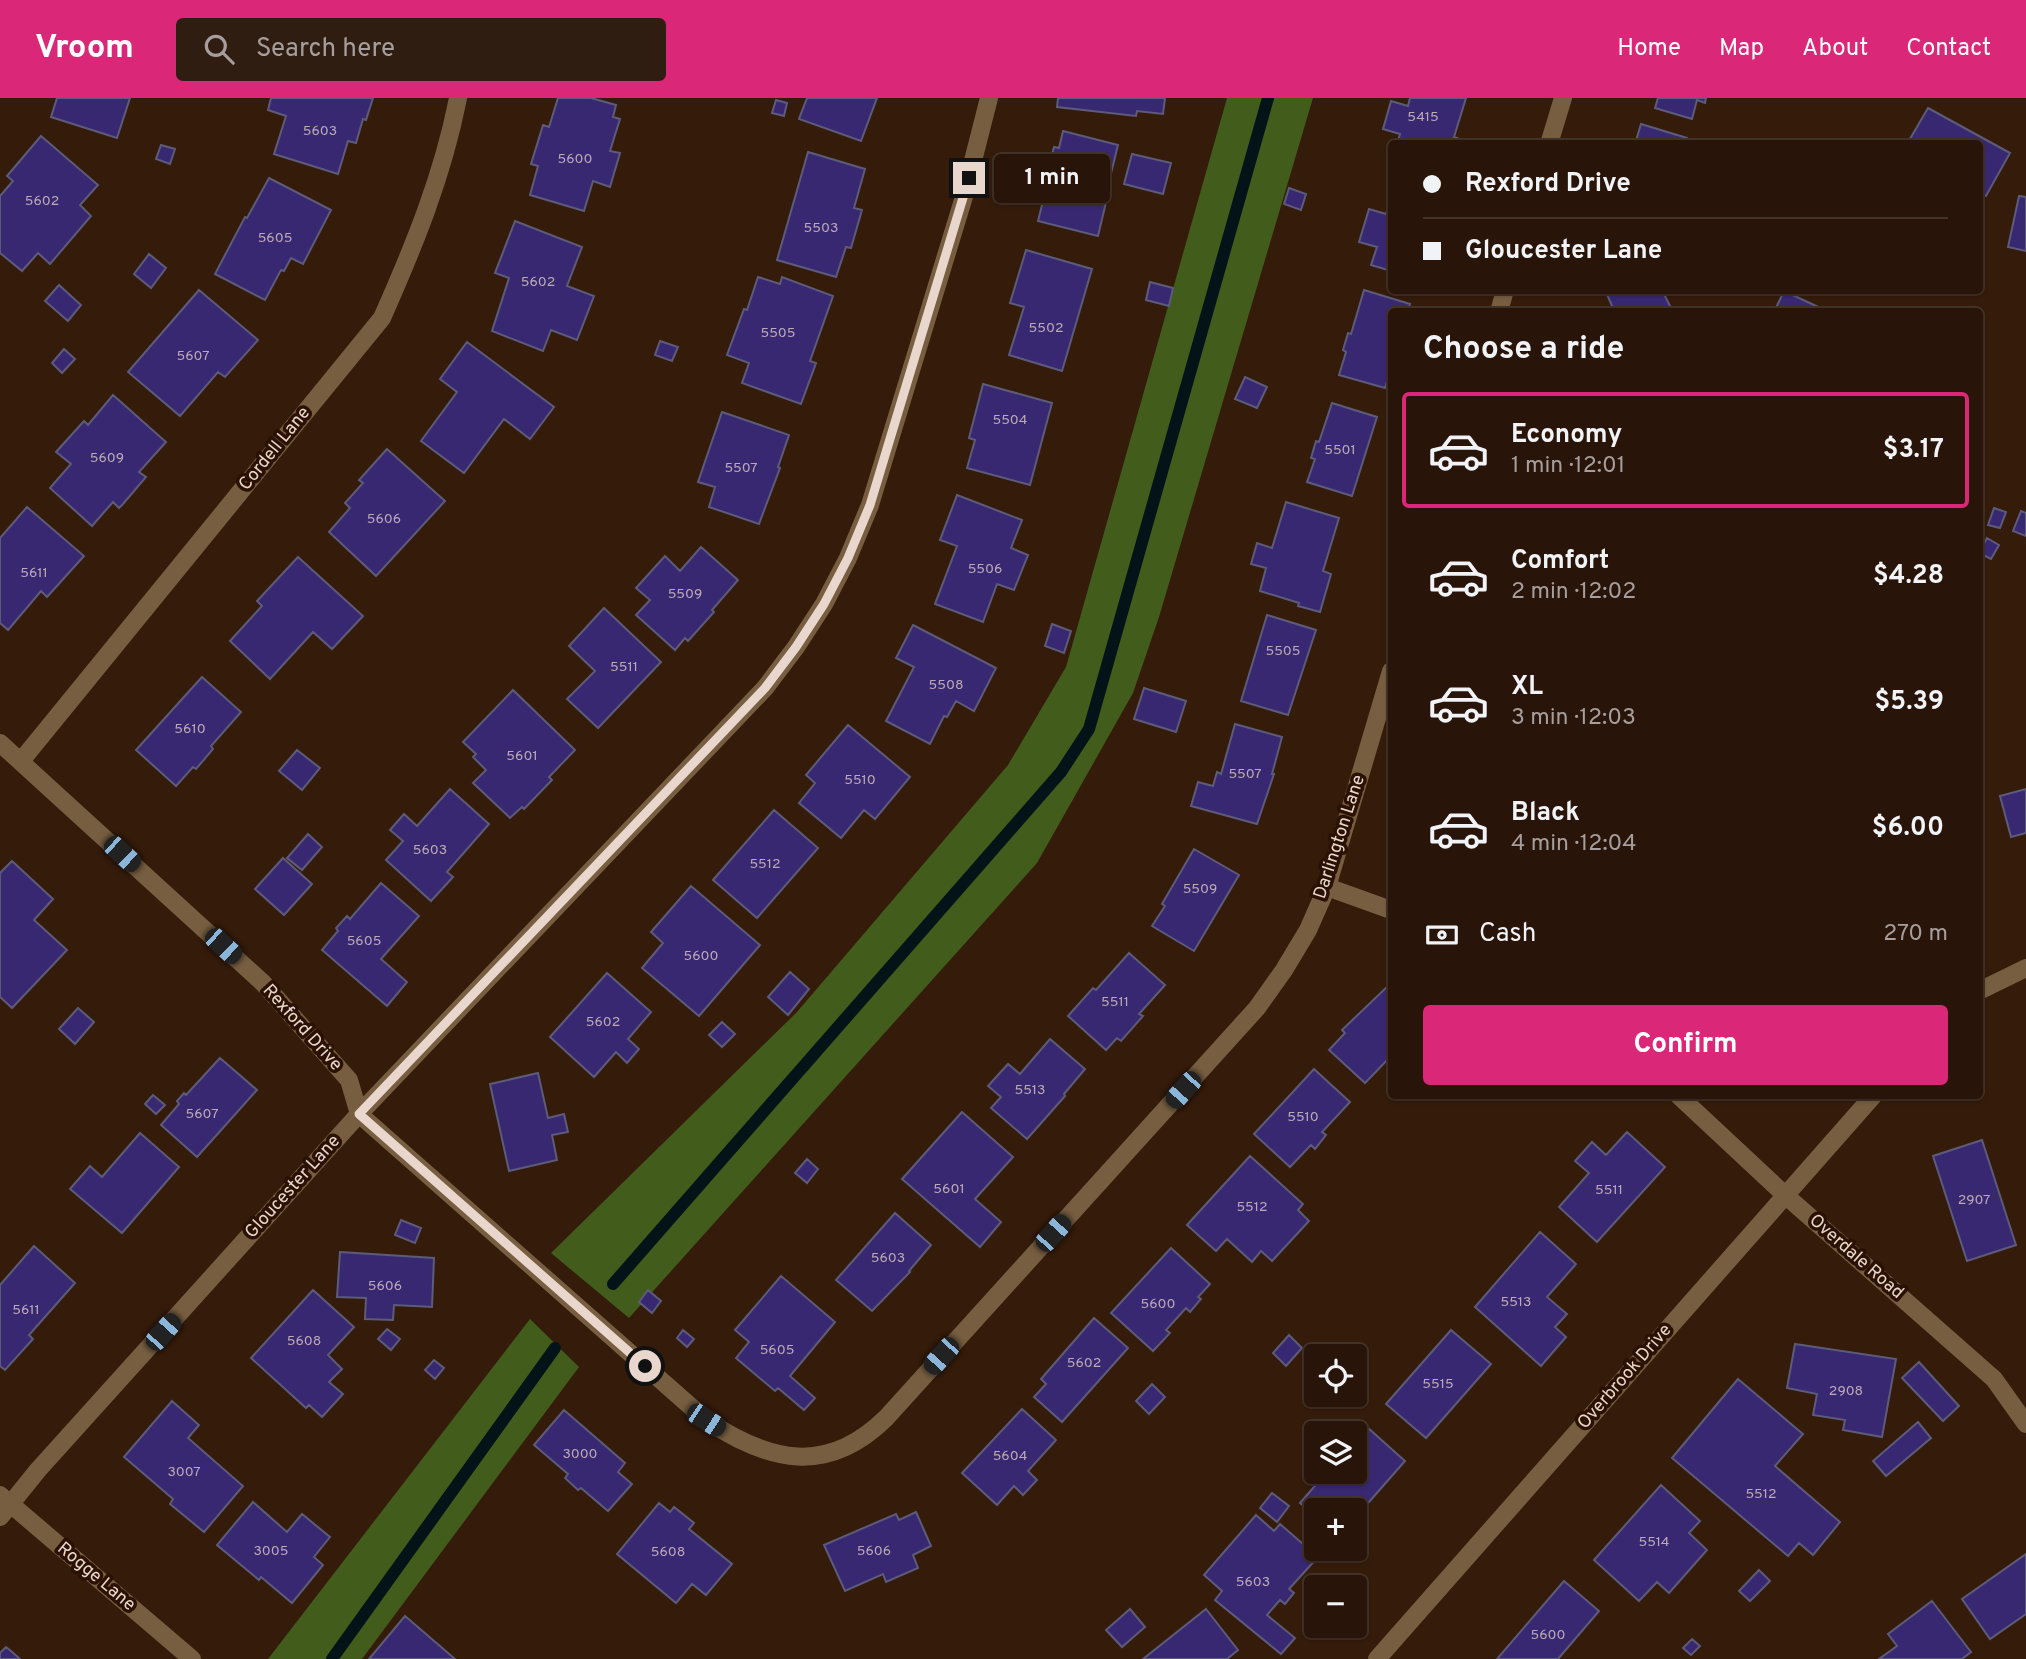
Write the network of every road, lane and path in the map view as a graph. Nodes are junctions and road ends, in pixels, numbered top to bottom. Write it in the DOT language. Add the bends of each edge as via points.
graph roads {
  1 [pos="458,98"];
  2 [pos="989,98"];
  3 [pos="1563,98"];
  4 [pos="1550,140"];
  5 [pos="1388,681"];
  6 [pos="0,743"];
  7 [pos="21,761"];
  8 [pos="1327,887"];
  9 [pos="1388,909"];
  10 [pos="2026,968"];
  11 [pos="1983,989"];
  12 [pos="1682,1099"];
  13 [pos="1870,1099"];
  14 [pos="359,1114"];
  15 [pos="1785,1195"];
  16 [pos="2026,1424"];
  17 [pos="4,1505"];
  18 [pos="192,1659"];
  19 [pos="1377,1659"];
  1 -- 7 [label="street, Cordell Lane" via="434,190 382,318"];
  2 -- 14 [label="street, Gloucester Lane" via="963,200 870,505 824,604 765,688"];
  3 -- 4 [label="street"];
  5 -- 8 [label="street, Darlington Lane"];
  6 -- 7 [label="street, Rexford Drive"];
  7 -- 14 [label="street, Rexford Drive" via="263,983 349,1080"];
  8 -- 9 [label="street"];
  8 -- 14 [label="street, Darlington Lane" via="1308,930 1257,1008 886,1418 868,1435 822,1456 797,1457 747,1445 706,1420"];
  10 -- 11 [label="street"];
  12 -- 15 [label="street, Overdale Road"];
  13 -- 15 [label="street, Overbrook Drive"];
  14 -- 17 [label="street, Gloucester Lane"];
  15 -- 16 [label="street, Overdale Road" via="1994,1379"];
  15 -- 19 [label="street, Overbrook Drive"];
  17 -- 18 [label="street, Rogge Lane"];
}
